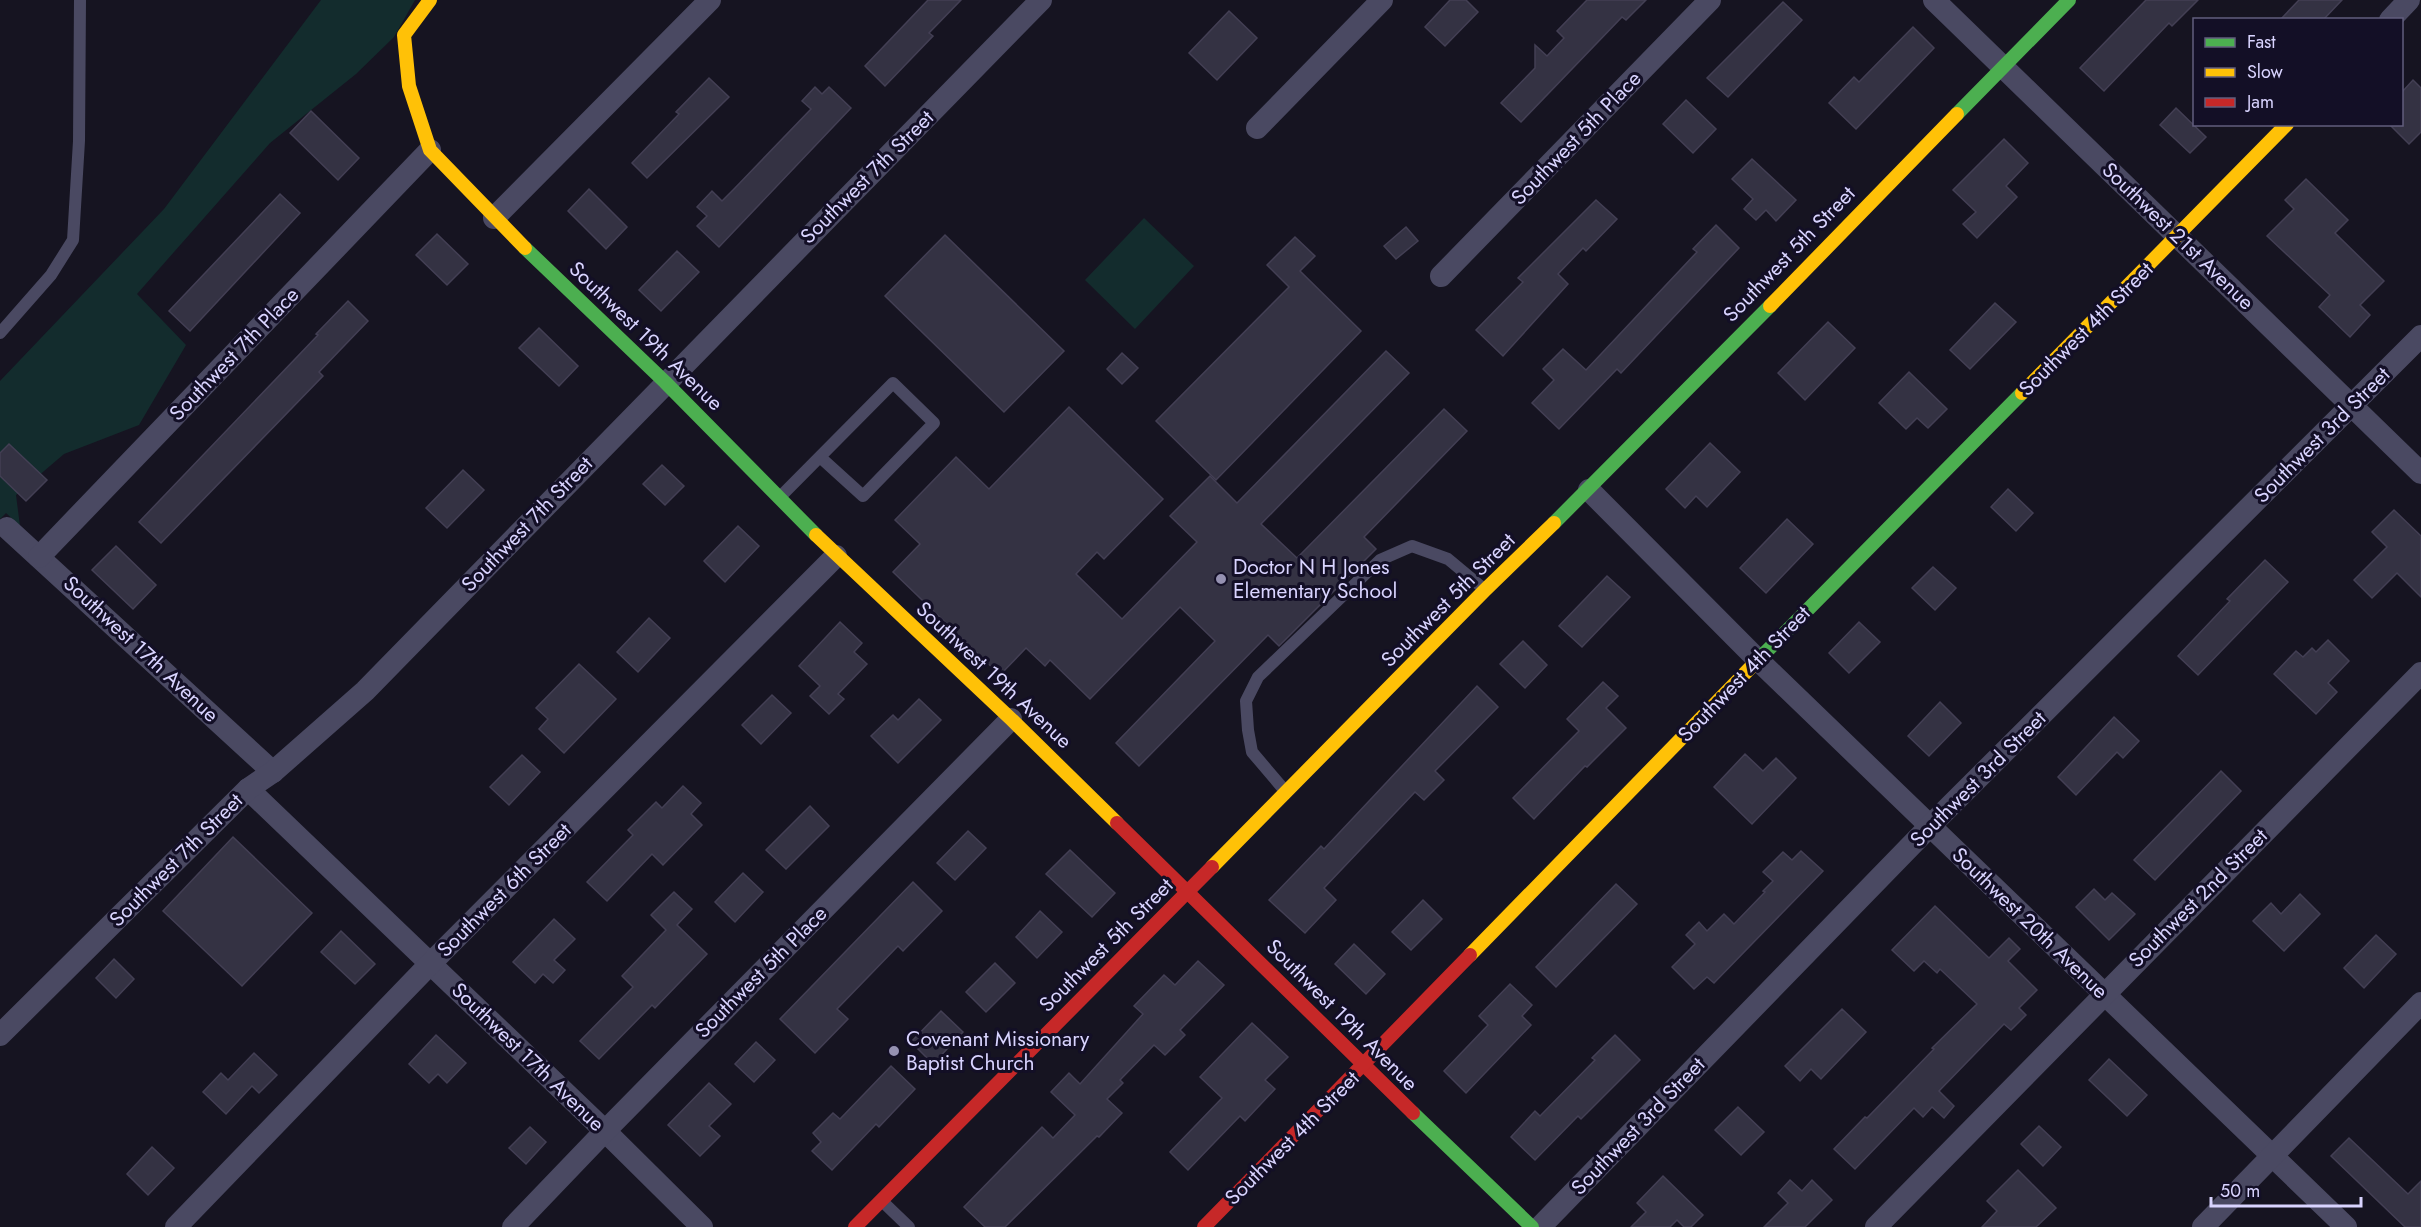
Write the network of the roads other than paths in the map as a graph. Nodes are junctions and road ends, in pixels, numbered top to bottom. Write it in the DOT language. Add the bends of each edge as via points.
graph roads {
  1 [pos="80,0"];
  2 [pos="430,0"];
  3 [pos="710,0"];
  4 [pos="1041,0"];
  5 [pos="1382,0"];
  6 [pos="1710,0"];
  7 [pos="1934,0"];
  8 [pos="2068,0"];
  9 [pos="2409,0"];
  10 [pos="2392,18"];
  11 [pos="2003,67"];
  12 [pos="2285,126"];
  13 [pos="1257,128"];
  14 [pos="430,150"];
  15 [pos="494,218"];
  16 [pos="2178,236"];
  17 [pos="1441,276"];
  18 [pos="0,333"];
  19 [pos="2421,336"];
  20 [pos="664,382"];
  21 [pos="2353,404"];
  22 [pos="820,457"];
  23 [pos="2421,473"];
  24 [pos="1589,490"];
  25 [pos="779,498"];
  26 [pos="7,528"];
  27 [pos="836,556"];
  28 [pos="39,557"];
  29 [pos="1485,590"];
  30 [pos="1758,660"];
  31 [pos="2421,673"];
  32 [pos="1011,719"];
  33 [pos="273,772"];
  34 [pos="248,789"];
  35 [pos="1287,792"];
  36 [pos="1930,826"];
  37 [pos="1188,892"];
  38 [pos="430,964"];
  39 [pos="2104,993"];
  40 [pos="2421,1003"];
  41 [pos="0,1035"];
  42 [pos="1362,1066"];
  43 [pos="604,1131"];
  44 [pos="2272,1156"];
  45 [pos="881,1200"];
  46 [pos="176,1227"];
  47 [pos="513,1227"];
  48 [pos="702,1227"];
  49 [pos="855,1227"];
  50 [pos="909,1227"];
  51 [pos="1204,1227"];
  52 [pos="1532,1227"];
  53 [pos="1540,1227"];
  54 [pos="1876,1227"];
  55 [pos="2203,1227"];
  56 [pos="2346,1227"];
  1 -- 18 [label="lane" via="79,141 73,240 51,275"];
  2 -- 14 [label="street" via="404,35 409,86"];
  3 -- 15 [label="street"];
  4 -- 20 [label="street, Southwest 7th Street"];
  5 -- 13 [label="street"];
  6 -- 17 [label="street, Southwest 5th Place"];
  7 -- 11 [label="street, Southwest 21st Avenue"];
  8 -- 11 [label="street, Southwest 5th Street"];
  9 -- 10 [label="street"];
  11 -- 16 [label="street, Southwest 21st Avenue"];
  11 -- 24 [label="street, Southwest 5th Street"];
  12 -- 16 [label="street, Southwest 4th Street"];
  14 -- 15 [label="street, Southwest 19th Avenue"];
  14 -- 28 [label="street, Southwest 7th Place"];
  15 -- 20 [label="street, Southwest 19th Avenue"];
  16 -- 21 [label="street, Southwest 21st Avenue"];
  16 -- 30 [label="street, Southwest 4th Street"];
  19 -- 21 [label="street, Southwest 3rd Street"];
  20 -- 25 [label="street, Southwest 19th Avenue"];
  20 -- 33 [label="street, Southwest 7th Street" via="365,691"];
  21 -- 23 [label="street, Southwest 21st Avenue"];
  21 -- 36 [label="street, Southwest 3rd Street"];
  22 -- 22 [label="lane" via="863,496 934,423 893,383"];
  22 -- 25 [label="lane"];
  24 -- 29 [label="street, Southwest 5th Street"];
  24 -- 30 [label="street, Southwest 20th Avenue"];
  25 -- 27 [label="street, Southwest 19th Avenue"];
  26 -- 28 [label="street, Southwest 17th Avenue"];
  27 -- 32 [label="street, Southwest 19th Avenue"];
  27 -- 38 [label="street, Southwest 6th Street"];
  28 -- 33 [label="street, Southwest 17th Avenue"];
  29 -- 35 [label="street, Southwest 5th Street"];
  29 -- 35 [label="lane" via="1448,559 1412,546 1380,560 1258,677 1246,701 1252,752"];
  30 -- 36 [label="street, Southwest 20th Avenue"];
  30 -- 42 [label="street, Southwest 4th Street"];
  31 -- 39 [label="street, Southwest 2nd Street"];
  32 -- 37 [label="street, Southwest 19th Avenue"];
  32 -- 43 [label="street, Southwest 5th Place"];
  33 -- 34 [label="street, Southwest 7th Street"];
  34 -- 38 [label="street, Southwest 17th Avenue"];
  34 -- 41 [label="street, Southwest 7th Street"];
  35 -- 37 [label="street, Southwest 5th Street"];
  36 -- 39 [label="street, Southwest 20th Avenue"];
  36 -- 53 [label="street, Southwest 3rd Street"];
  37 -- 42 [label="street, Southwest 19th Avenue"];
  37 -- 45 [label="street, Southwest 5th Street"];
  38 -- 43 [label="street, Southwest 17th Avenue"];
  38 -- 46 [label="street, Southwest 6th Street"];
  39 -- 44 [label="street, Southwest 20th Avenue"];
  39 -- 54 [label="street, Southwest 2nd Street"];
  40 -- 44 [label="street"];
  42 -- 51 [label="street, Southwest 4th Street"];
  42 -- 52 [label="street, Southwest 19th Avenue"];
  43 -- 47 [label="street, Southwest 5th Place"];
  43 -- 48 [label="street, Southwest 17th Avenue"];
  44 -- 55 [label="street"];
  44 -- 56 [label="street, Southwest 20th Avenue"];
  45 -- 49 [label="street, Southwest 5th Street"];
  45 -- 50 [label="lane"];
}
